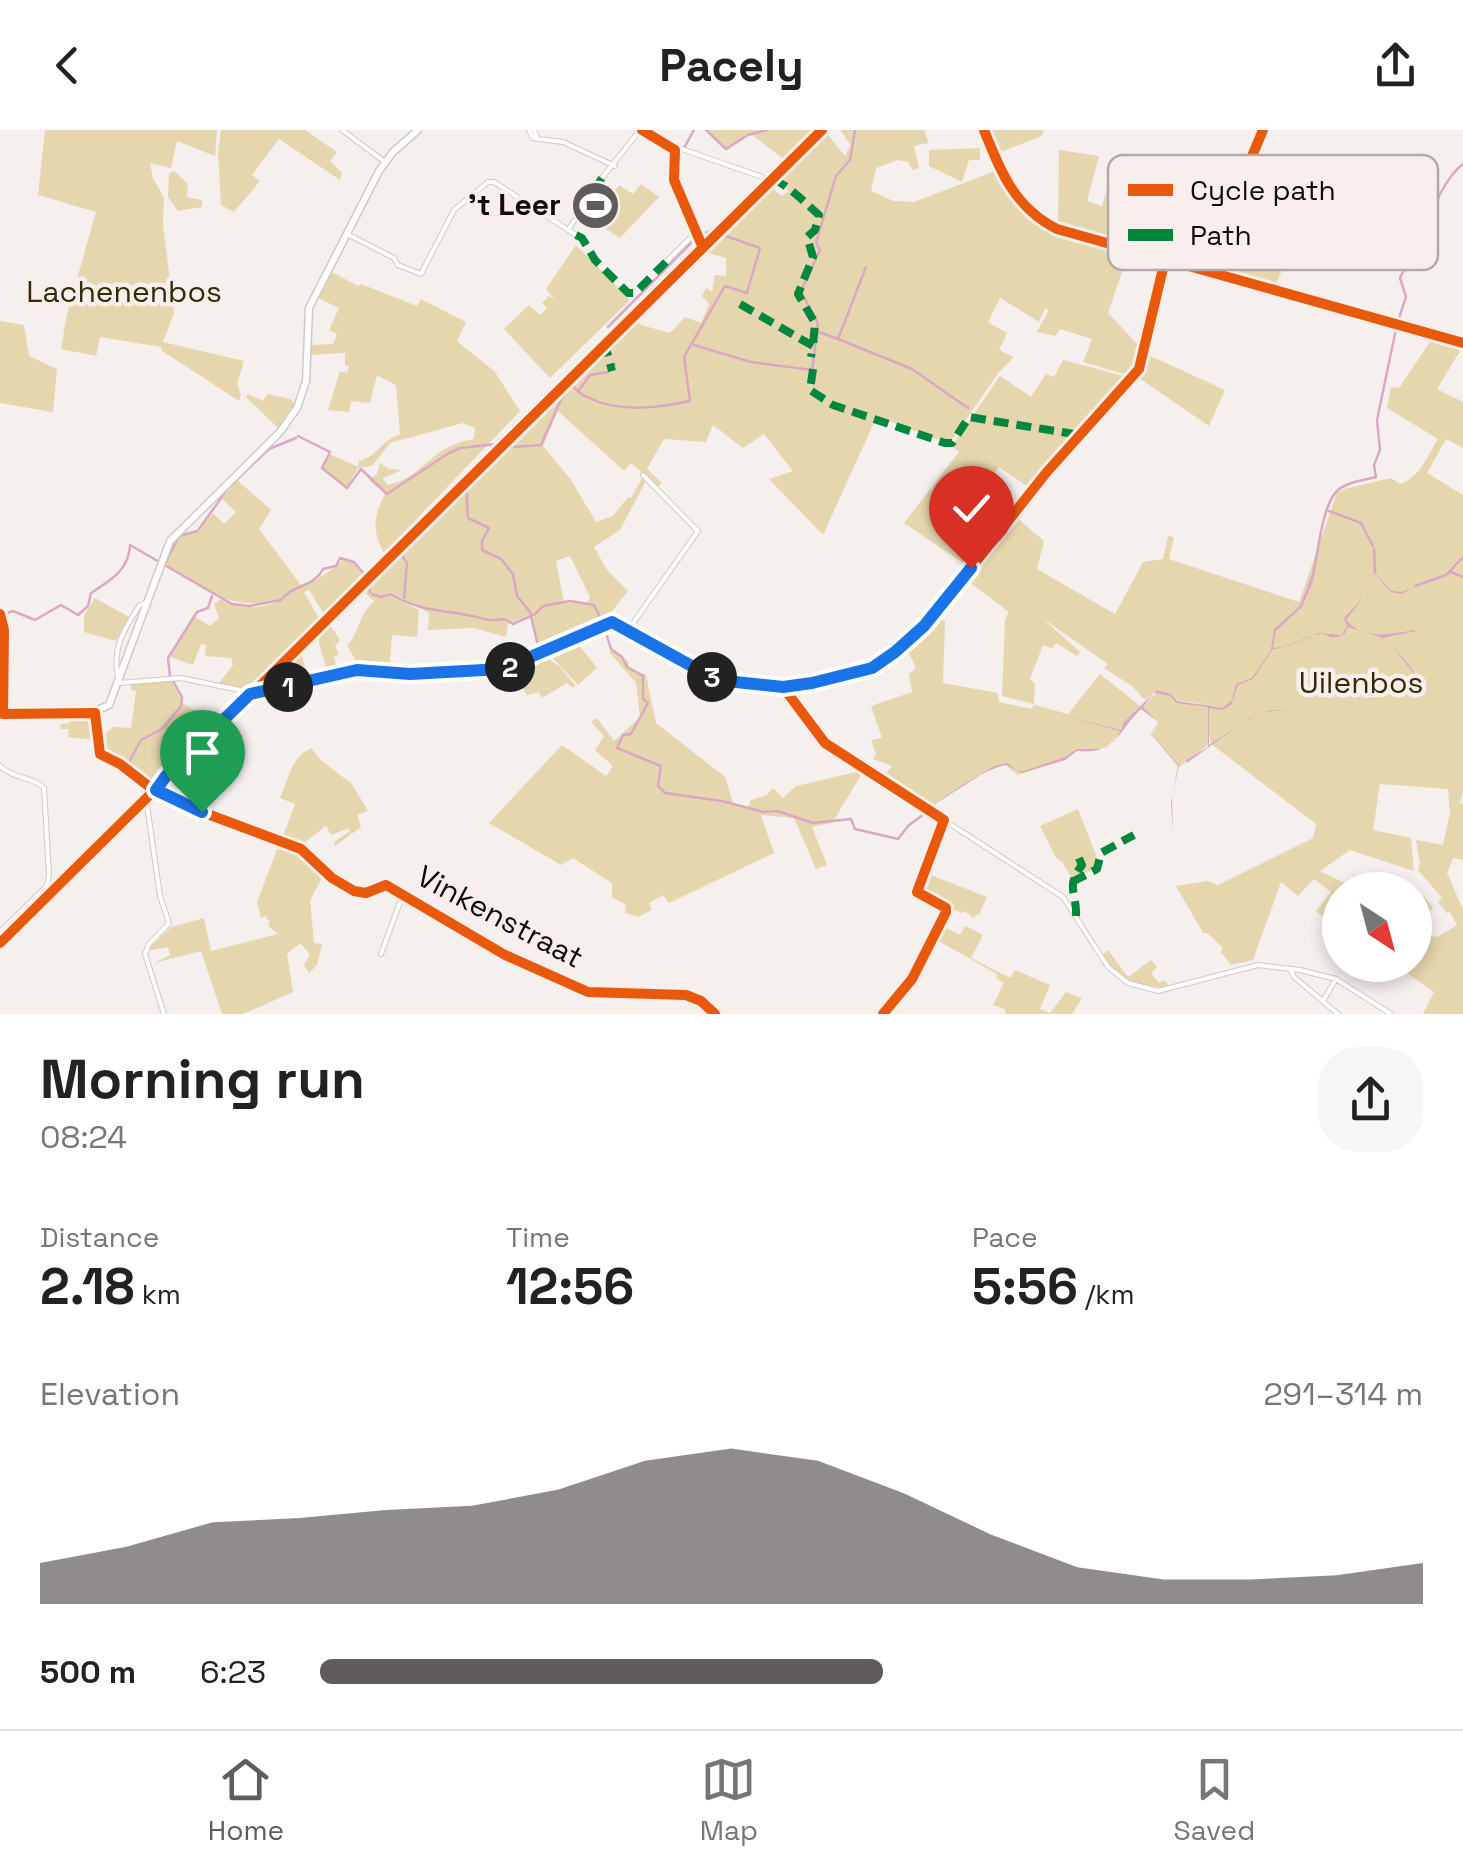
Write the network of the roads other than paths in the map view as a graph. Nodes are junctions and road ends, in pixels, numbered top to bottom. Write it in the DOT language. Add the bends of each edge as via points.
graph roads {
  1 [pos="342,130"];
  2 [pos="418,130"];
  3 [pos="532,130"];
  4 [pos="644,130"];
  5 [pos="822,130"];
  6 [pos="984,130"];
  7 [pos="1263,130"];
  8 [pos="677,147"];
  9 [pos="1252,155"];
  10 [pos="385,162"];
  11 [pos="614,166"];
  12 [pos="602,178"];
  13 [pos="762,178"];
  14 [pos="581,210"];
  15 [pos="568,230"];
  16 [pos="698,231"];
  17 [pos="346,233"];
  18 [pos="576,235"];
  19 [pos="1108,244"];
  20 [pos="702,245"];
  21 [pos="666,262"];
  22 [pos="1163,270"];
  23 [pos="1204,270"];
  24 [pos="612,338"];
  25 [pos="1463,343"];
  26 [pos="643,474"];
  27 [pos="146,602"];
  28 [pos="0,614"];
  29 [pos="629,629"];
  30 [pos="118,683"];
  31 [pos="783,687"];
  32 [pos="95,711"];
  33 [pos="2,712"];
  34 [pos="0,766"];
  35 [pos="156,790"];
  36 [pos="150,795"];
  37 [pos="944,820"];
  38 [pos="403,894"];
  39 [pos="0,932"];
  40 [pos="0,943"];
  41 [pos="381,954"];
  42 [pos="1290,968"];
  43 [pos="1322,976"];
  44 [pos="1334,982"];
  45 [pos="1341,982"];
  46 [pos="1324,1001"];
  47 [pos="164,1014"];
  48 [pos="715,1014"];
  49 [pos="883,1014"];
  50 [pos="1338,1014"];
  51 [pos="1391,1014"];
  1 -- 10 [label="street"];
  2 -- 10 [label="street"];
  3 -- 11 [label="street" via="538,139 563,142"];
  4 -- 8 [label="street"];
  4 -- 11 [label="street"];
  5 -- 20 [label="street"];
  6 -- 19 [label="street" via="1010,191 1042,222"];
  7 -- 9 [label="street"];
  8 -- 13 [label="street"];
  8 -- 16 [label="street" via="676,182"];
  10 -- 17 [label="street"];
  11 -- 12 [label="street"];
  14 -- 15 [label="street"];
  15 -- 17 [label="street" via="488,182 454,210 421,274"];
  15 -- 18 [label="street"];
  16 -- 20 [label="street"];
  16 -- 21 [label="street"];
  17 -- 27 [label="street" via="308,308 306,381 297,408 170,541"];
  20 -- 24 [label="street"];
  22 -- 31 [label="street" via="1139,369 936,611 872,668"];
  23 -- 25 [label="street"];
  26 -- 29 [label="street" via="698,530"];
  27 -- 30 [label="street"];
  27 -- 30 [label="street" via="117,644"];
  28 -- 33 [label="street"];
  29 -- 30 [label="street" via="605,624 502,669 357,670 254,694 181,678"];
  29 -- 31 [label="street" via="717,680"];
  30 -- 32 [label="street" via="109,705"];
  31 -- 37 [label="street" via="825,743"];
  32 -- 33 [label="street"];
  32 -- 35 [label="street, Vinkenstraat" via="100,754"];
  34 -- 39 [label="street" via="44,788 50,874 47,886"];
  35 -- 36 [label="street"];
  35 -- 38 [label="street, Vinkenstraat" via="302,849 354,890 366,893 382,884"];
  36 -- 40 [label="street"];
  36 -- 47 [label="street" via="160,896 169,922 145,954"];
  37 -- 42 [label="street" via="1063,897 1108,968 1128,983 1168,990 1258,965"];
  37 -- 49 [label="street" via="917,892 946,912 912,979"];
  38 -- 41 [label="street, Vinkenstraat"];
  38 -- 48 [label="street, Vinkenstraat" via="505,955 588,992 686,996"];
  42 -- 43 [label="street"];
  42 -- 46 [label="street"];
  44 -- 46 [label="street"];
  45 -- 51 [label="street"];
  46 -- 50 [label="street"];
}
